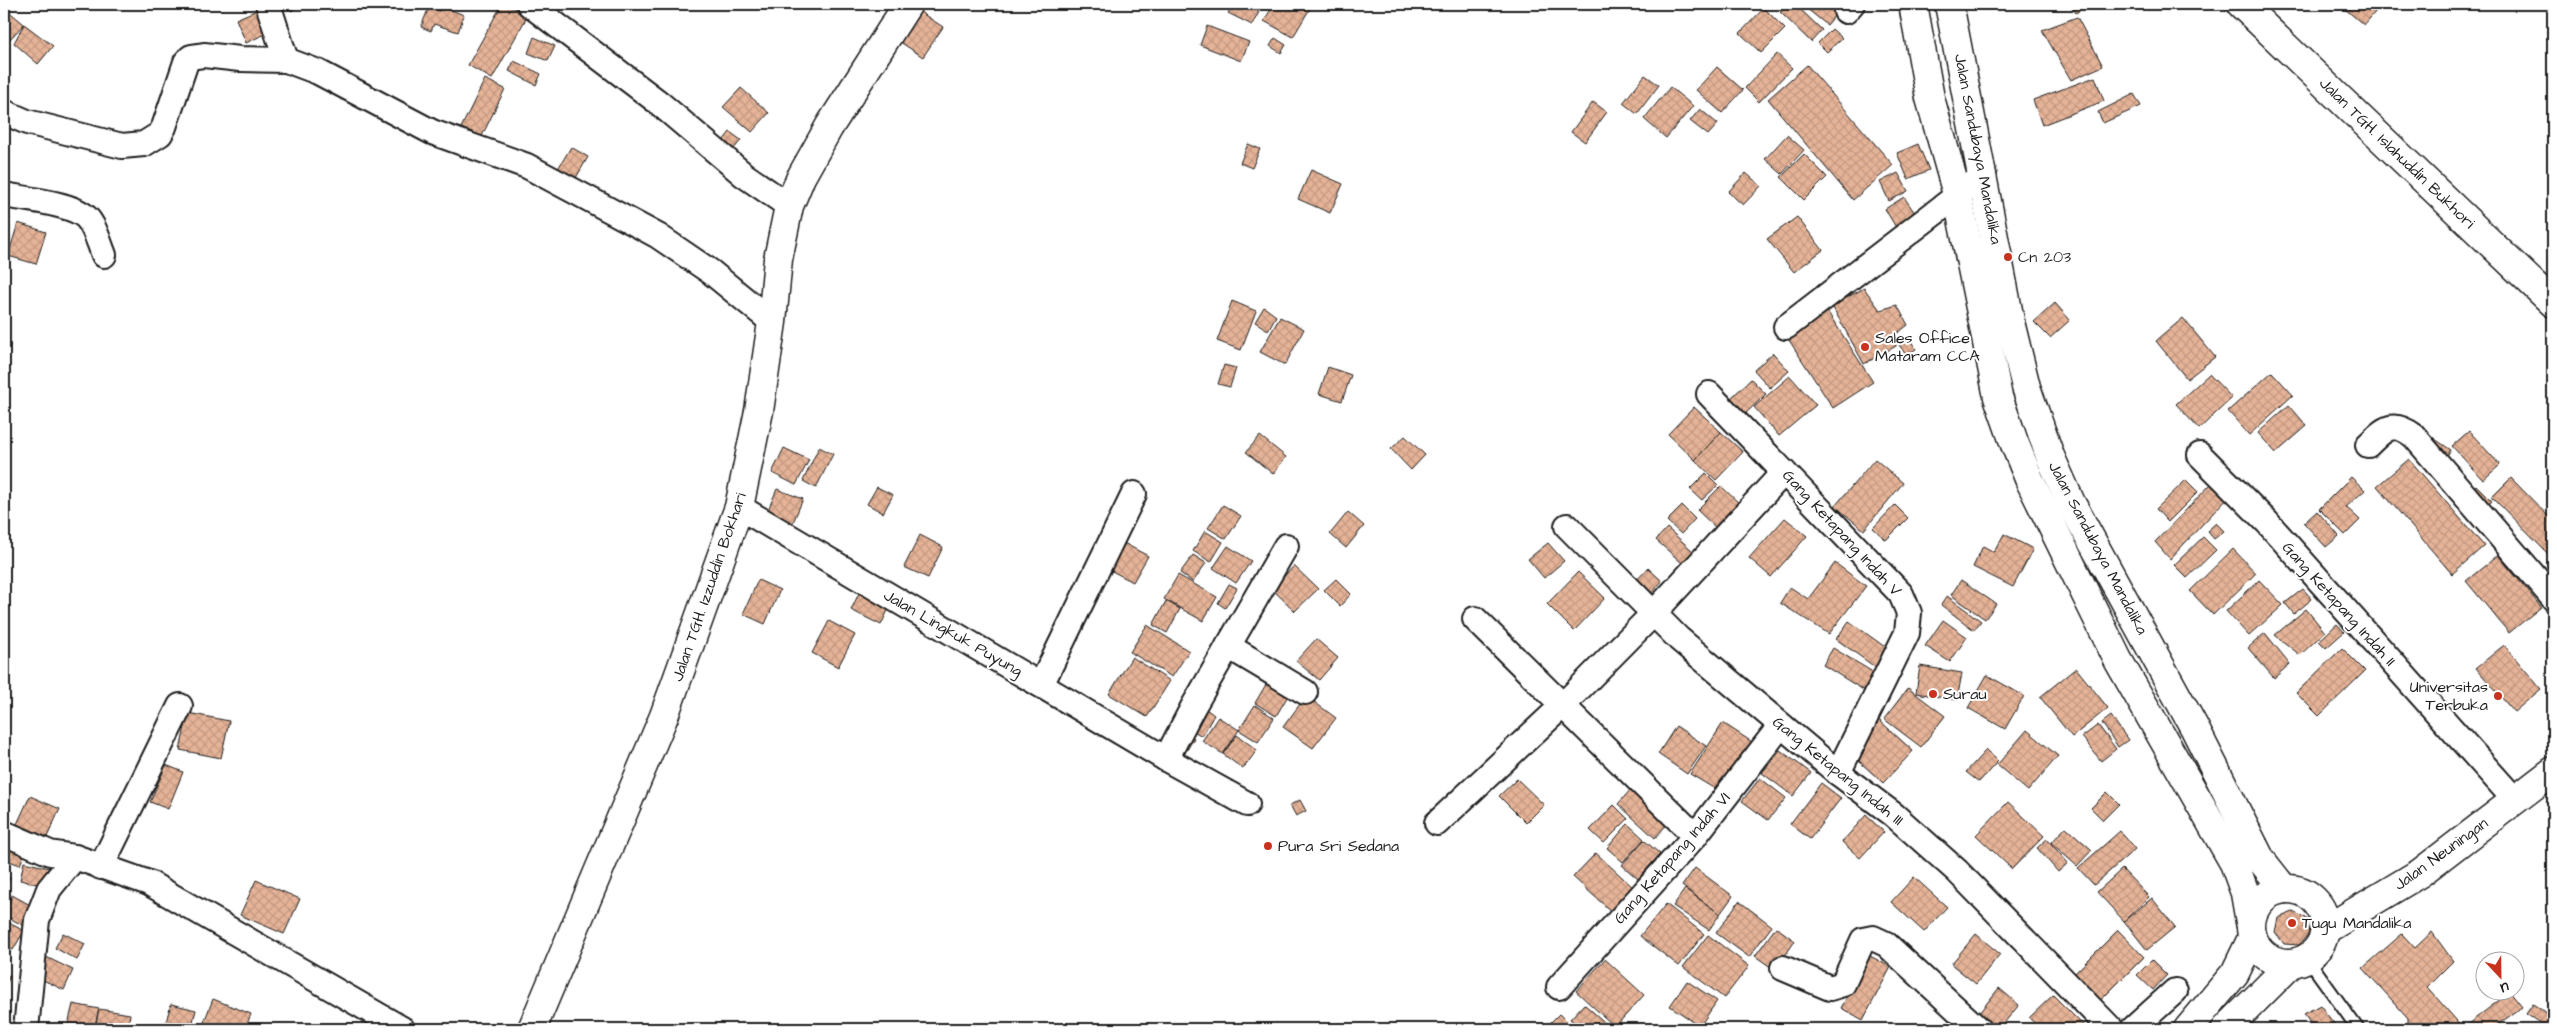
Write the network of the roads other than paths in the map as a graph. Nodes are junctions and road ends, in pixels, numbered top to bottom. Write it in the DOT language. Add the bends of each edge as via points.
graph roads {
  1 [pos="268,4"];
  2 [pos="529,4"];
  3 [pos="908,4"];
  4 [pos="1913,4"];
  5 [pos="1949,4"];
  6 [pos="2241,4"];
  7 [pos="286,60"];
  8 [pos="4,112"];
  9 [pos="1984,175"];
  10 [pos="1957,194"];
  11 [pos="4,195"];
  12 [pos="789,206"];
  13 [pos="104,255"];
  14 [pos="2553,303"];
  15 [pos="772,322"];
  16 [pos="1786,327"];
  17 [pos="1709,394"];
  18 [pos="2368,445"];
  19 [pos="2200,455"];
  20 [pos="1784,472"];
  21 [pos="1134,494"];
  22 [pos="739,507"];
  23 [pos="1567,526"];
  24 [pos="1286,546"];
  25 [pos="2553,598"];
  26 [pos="1652,615"];
  27 [pos="1475,619"];
  28 [pos="1228,646"];
  29 [pos="1041,684"];
  30 [pos="1305,692"];
  31 [pos="1563,705"];
  32 [pos="180,706"];
  33 [pos="1781,725"];
  34 [pos="1166,759"];
  35 [pos="2553,771"];
  36 [pos="1838,773"];
  37 [pos="2515,800"];
  38 [pos="1247,804"];
  39 [pos="1437,823"];
  40 [pos="4,833"];
  41 [pos="1696,836"];
  42 [pos="75,856"];
  43 [pos="101,867"];
  44 [pos="2284,888"];
  45 [pos="2251,930"];
  46 [pos="2325,930"];
  47 [pos="2300,960"];
  48 [pos="1783,968"];
  49 [pos="1559,987"];
  50 [pos="2175,990"];
  51 [pos="2108,1025"];
  52 [pos="26,1029"];
  53 [pos="402,1029"];
  54 [pos="532,1029"];
  55 [pos="1978,1029"];
  56 [pos="2133,1029"];
  57 [pos="2188,1029"];
  58 [pos="2226,1029"];
  59 [pos="2358,1029"];
  1 -- 7 [label="street"];
  2 -- 12 [label="street" via="658,102 744,175"];
  3 -- 12 [label="main road, Jalan TGH. Izzuddin Bokhari" via="828,127"];
  4 -- 10 [label="main road" via="1930,98"];
  5 -- 9 [label="main road, Jalan Sandubaya Mandalika"];
  6 -- 14 [label="main road, Jalan TGH. Islahuddin Bukhori"];
  7 -- 8 [label="street" via="191,57 186,62 164,127 160,134 144,144 122,146 26,122"];
  7 -- 15 [label="street" via="325,76 432,132 527,166 632,222 711,272"];
  9 -- 10 [label="street"];
  9 -- 44 [label="main road, Jalan Sandubaya Mandalika" via="2011,326 2026,387 2050,456 2261,860"];
  10 -- 16 [label="street"];
  10 -- 45 [label="main road" via="1998,397 2030,482 2118,660 2234,864 2245,893"];
  11 -- 13 [label="street" via="73,210 86,217"];
  12 -- 15 [label="main road, Jalan TGH. Izzuddin Bokhari" via="778,259"];
  15 -- 22 [label="main road, Jalan TGH. Izzuddin Bokhari" via="759,411"];
  17 -- 20 [label="street, Gang Ketapang Indah V"];
  18 -- 25 [label="street" via="2389,428 2400,428 2414,436"];
  19 -- 37 [label="street, Gang Ketapang Indah II" via="2266,522"];
  20 -- 26 [label="street"];
  20 -- 36 [label="street, Gang Ketapang Indah V" via="1901,594 1909,613 1905,639"];
  21 -- 29 [label="street"];
  22 -- 29 [label="street, Jalan Lingkuk Puyung"];
  22 -- 54 [label="main road, Jalan TGH. Izzuddin Bokhari" via="664,716"];
  23 -- 26 [label="street, Gang Ketapang Indah III"];
  24 -- 28 [label="street"];
  26 -- 31 [label="street"];
  26 -- 33 [label="street, Gang Ketapang Indah III"];
  27 -- 31 [label="street"];
  28 -- 30 [label="street"];
  28 -- 34 [label="street"];
  29 -- 34 [label="street, Jalan Lingkuk Puyung"];
  31 -- 39 [label="street"];
  31 -- 41 [label="street"];
  32 -- 43 [label="street"];
  33 -- 36 [label="street, Gang Ketapang Indah III"];
  33 -- 41 [label="street, Gang Ketapang Indah VI"];
  34 -- 38 [label="street, Jalan Lingkuk Puyung"];
  35 -- 37 [label="main road, Jalan Neuningan"];
  36 -- 51 [label="street, Gang Ketapang Indah III" via="1894,815 1957,871"];
  37 -- 46 [label="main road, Jalan Neuningan" via="2420,872"];
  40 -- 42 [label="street" via="50,853"];
  41 -- 49 [label="street, Gang Ketapang Indah VI"];
  42 -- 43 [label="street"];
  42 -- 52 [label="street" via="49,889 37,920"];
  43 -- 53 [label="street" via="148,883"];
  44 -- 45 [label="main road" via="2268,894 2256,906"];
  44 -- 46 [label="main road" via="2300,890 2315,900 2323,914"];
  45 -- 47 [label="main road" via="2261,952 2275,961"];
  45 -- 57 [label="main road" via="2236,972"];
  46 -- 47 [label="main road" via="2319,946"];
  47 -- 58 [label="main road"];
  47 -- 59 [label="lane"];
  48 -- 55 [label="street" via="1830,988 1838,987 1843,984 1863,940 1873,938 1886,944"];
  50 -- 56 [label="street"];
}
